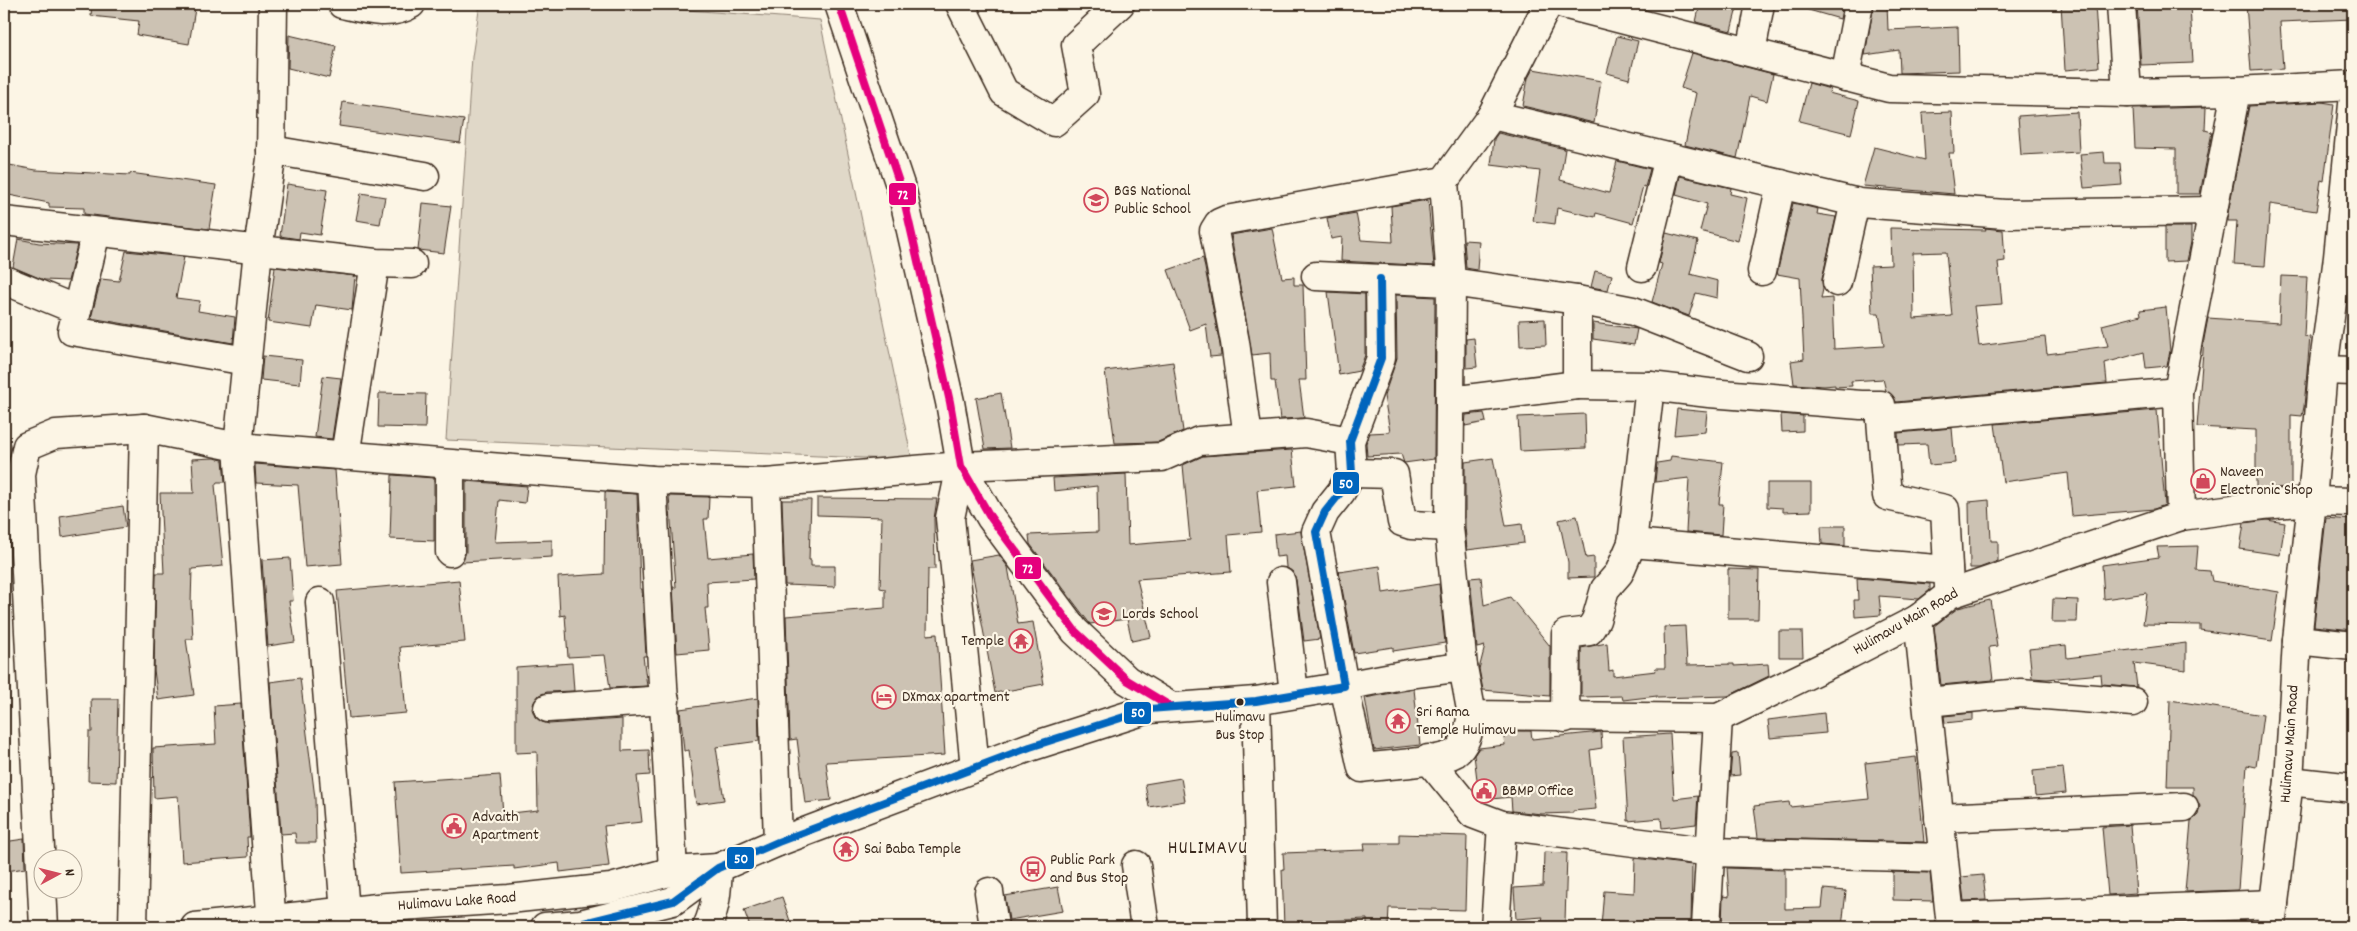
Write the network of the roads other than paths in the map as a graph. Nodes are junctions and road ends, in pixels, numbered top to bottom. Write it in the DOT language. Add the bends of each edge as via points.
graph roads {
  1 [pos="273,4"];
  2 [pos="342,4"];
  3 [pos="411,4"];
  4 [pos="839,4"];
  5 [pos="960,4"];
  6 [pos="1120,4"];
  7 [pos="1548,4"];
  8 [pos="1563,4"];
  9 [pos="1760,4"];
  10 [pos="1859,4"];
  11 [pos="2121,4"];
  12 [pos="1751,52"];
  13 [pos="1845,77"];
  14 [pos="2353,85"];
  15 [pos="2236,91"];
  16 [pos="2127,93"];
  17 [pos="2353,104"];
  18 [pos="1492,115"];
  19 [pos="271,150"];
  20 [pos="1669,157"];
  21 [pos="425,176"];
  22 [pos="1444,180"];
  23 [pos="1781,184"];
  24 [pos="1855,202"];
  25 [pos="2213,212"];
  26 [pos="4,221"];
  27 [pos="96,232"];
  28 [pos="258,250"];
  29 [pos="375,263"];
  30 [pos="412,264"];
  31 [pos="1642,267"];
  32 [pos="1762,272"];
  33 [pos="1316,276"];
  34 [pos="1380,279"];
  35 [pos="4,280"];
  36 [pos="1451,282"];
  37 [pos="1837,282"];
  38 [pos="1577,300"];
  39 [pos="77,310"];
  40 [pos="1748,356"];
  41 [pos="248,361"];
  42 [pos="2323,370"];
  43 [pos="2353,370"];
  44 [pos="1577,385"];
  45 [pos="1650,386"];
  46 [pos="2178,392"];
  47 [pos="1451,401"];
  48 [pos="1881,419"];
  49 [pos="144,428"];
  50 [pos="1248,437"];
  51 [pos="1350,441"];
  52 [pos="238,447"];
  53 [pos="345,456"];
  54 [pos="450,465"];
  55 [pos="961,466"];
  56 [pos="1352,473"];
  57 [pos="13,474"];
  58 [pos="652,480"];
  59 [pos="766,483"];
  60 [pos="2312,501"];
  61 [pos="2353,502"];
  62 [pos="2181,516"];
  63 [pos="1449,527"];
  64 [pos="1632,543"];
  65 [pos="450,552"];
  66 [pos="1281,582"];
  67 [pos="1949,582"];
  68 [pos="320,602"];
  69 [pos="1918,619"];
  70 [pos="2297,640"];
  71 [pos="2353,646"];
  72 [pos="1463,667"];
  73 [pos="1344,686"];
  74 [pos="1294,693"];
  75 [pos="665,700"];
  76 [pos="1256,701"];
  77 [pos="1927,702"];
  78 [pos="2133,702"];
  79 [pos="1170,706"];
  80 [pos="548,708"];
  81 [pos="1472,715"];
  82 [pos="1565,718"];
  83 [pos="1718,718"];
  84 [pos="1428,759"];
  85 [pos="975,768"];
  86 [pos="2289,781"];
  87 [pos="2353,788"];
  88 [pos="2184,807"];
  89 [pos="1939,818"];
  90 [pos="1502,825"];
  91 [pos="778,842"];
  92 [pos="1712,852"];
  93 [pos="1943,858"];
  94 [pos="1136,865"];
  95 [pos="718,868"];
  96 [pos="673,871"];
  97 [pos="989,892"];
  98 [pos="345,912"];
  99 [pos="2273,916"];
  100 [pos="2189,917"];
  101 [pos="272,924"];
  102 [pos="44,927"];
  103 [pos="133,927"];
  104 [pos="195,927"];
  105 [pos="546,927"];
  106 [pos="707,927"];
  107 [pos="994,927"];
  108 [pos="1145,927"];
  109 [pos="1262,927"];
  110 [pos="1496,927"];
  111 [pos="1706,927"];
  1 -- 19 [label="street"];
  2 -- 3 [label="street" via="375,11"];
  4 -- 55 [label="street" via="902,191 950,402"];
  5 -- 6 [label="street" via="1004,92 1054,122 1085,94 1076,46"];
  7 -- 18 [label="street"];
  8 -- 12 [label="street"];
  9 -- 12 [label="street"];
  10 -- 13 [label="street"];
  11 -- 16 [label="street"];
  12 -- 13 [label="street"];
  13 -- 16 [label="street" via="1889,88"];
  14 -- 15 [label="street"];
  15 -- 16 [label="street"];
  15 -- 25 [label="street"];
  17 -- 42 [label="street, Hulimavu Main Road"];
  18 -- 20 [label="street"];
  18 -- 22 [label="street"];
  19 -- 21 [label="street"];
  19 -- 28 [label="street"];
  20 -- 23 [label="street"];
  20 -- 31 [label="street"];
  22 -- 36 [label="street"];
  22 -- 50 [label="street" via="1219,223 1214,231 1235,342"];
  23 -- 24 [label="street"];
  23 -- 32 [label="street"];
  24 -- 25 [label="street" via="2005,214"];
  24 -- 37 [label="street"];
  25 -- 46 [label="street"];
  26 -- 27 [label="street"];
  27 -- 28 [label="street"];
  27 -- 39 [label="street"];
  28 -- 29 [label="street"];
  28 -- 41 [label="street"];
  29 -- 30 [label="street"];
  29 -- 53 [label="street"];
  33 -- 34 [label="street"];
  34 -- 36 [label="street"];
  34 -- 51 [label="street" via="1381,358"];
  35 -- 39 [label="street"];
  36 -- 38 [label="street"];
  36 -- 47 [label="street"];
  38 -- 40 [label="street" via="1633,311"];
  38 -- 44 [label="street"];
  39 -- 41 [label="street" via="72,331"];
  41 -- 52 [label="street"];
  42 -- 43 [label="street"];
  42 -- 60 [label="street, Hulimavu Main Road"];
  44 -- 45 [label="street"];
  44 -- 47 [label="street"];
  45 -- 48 [label="street" via="1881,405"];
  45 -- 64 [label="street"];
  46 -- 48 [label="street"];
  46 -- 62 [label="street"];
  47 -- 63 [label="street"];
  48 -- 67 [label="street" via="1887,496 1945,509"];
  49 -- 52 [label="street"];
  49 -- 57 [label="street" via="56,434 27,446"];
  49 -- 103 [label="street"];
  50 -- 51 [label="street" via="1306,433"];
  50 -- 55 [label="street" via="1199,441 1162,457"];
  51 -- 56 [label="street"];
  52 -- 53 [label="street"];
  52 -- 101 [label="street"];
  53 -- 54 [label="street"];
  54 -- 58 [label="street"];
  54 -- 65 [label="street"];
  55 -- 59 [label="street"];
  55 -- 79 [label="street" via="991,518 1075,631 1127,680"];
  55 -- 85 [label="street" via="950,518"];
  56 -- 63 [label="street" via="1394,474 1402,522"];
  56 -- 73 [label="street" via="1325,512 1316,532"];
  57 -- 102 [label="street"];
  58 -- 59 [label="street"];
  58 -- 75 [label="street"];
  59 -- 91 [label="street"];
  60 -- 61 [label="street, Hulimavu Main Road"];
  60 -- 62 [label="street, Hulimavu Main Road"];
  60 -- 70 [label="street, Hulimavu Main Road"];
  62 -- 67 [label="street, Hulimavu Main Road"];
  63 -- 72 [label="street"];
  64 -- 67 [label="street"];
  64 -- 82 [label="street" via="1619,572 1605,589 1596,620 1589,631 1566,634"];
  66 -- 74 [label="street"];
  67 -- 69 [label="street, Hulimavu Main Road"];
  68 -- 98 [label="street"];
  69 -- 77 [label="street"];
  69 -- 83 [label="street, Hulimavu Main Road"];
  70 -- 71 [label="street"];
  70 -- 86 [label="street, Hulimavu Main Road"];
  72 -- 73 [label="street"];
  72 -- 81 [label="street"];
  73 -- 74 [label="street"];
  73 -- 84 [label="street" via="1362,768"];
  74 -- 76 [label="street"];
  75 -- 80 [label="street"];
  75 -- 96 [label="street"];
  76 -- 79 [label="street, Hulimavu Lake Road"];
  76 -- 109 [label="street"];
  77 -- 78 [label="street" via="2021,693"];
  77 -- 89 [label="street"];
  79 -- 85 [label="street, Hulimavu Lake Road" via="1131,714"];
  81 -- 82 [label="street, Hulimavu Main Road"];
  81 -- 84 [label="street" via="1466,740 1454,752"];
  82 -- 83 [label="street, Hulimavu Main Road"];
  83 -- 92 [label="street"];
  84 -- 90 [label="street" via="1473,814"];
  85 -- 91 [label="street, Hulimavu Lake Road"];
  86 -- 87 [label="street"];
  86 -- 99 [label="street, Hulimavu Main Road"];
  88 -- 89 [label="street"];
  89 -- 93 [label="street"];
  90 -- 92 [label="street"];
  90 -- 110 [label="street"];
  91 -- 95 [label="street, Hulimavu Lake Road"];
  92 -- 93 [label="street"];
  92 -- 111 [label="street"];
  93 -- 100 [label="street" via="1950,917"];
  94 -- 108 [label="street"];
  95 -- 96 [label="street, Hulimavu Lake Road"];
  95 -- 105 [label="street, Hulimavu Lake Road" via="673,901 580,924"];
  95 -- 106 [label="street" via="713,915"];
  96 -- 98 [label="street, Hulimavu Lake Road" via="612,888"];
  97 -- 107 [label="street"];
  98 -- 101 [label="street, Hulimavu Lake Road"];
  99 -- 100 [label="street"];
  101 -- 104 [label="street, Hulimavu Lake Road"];
}
